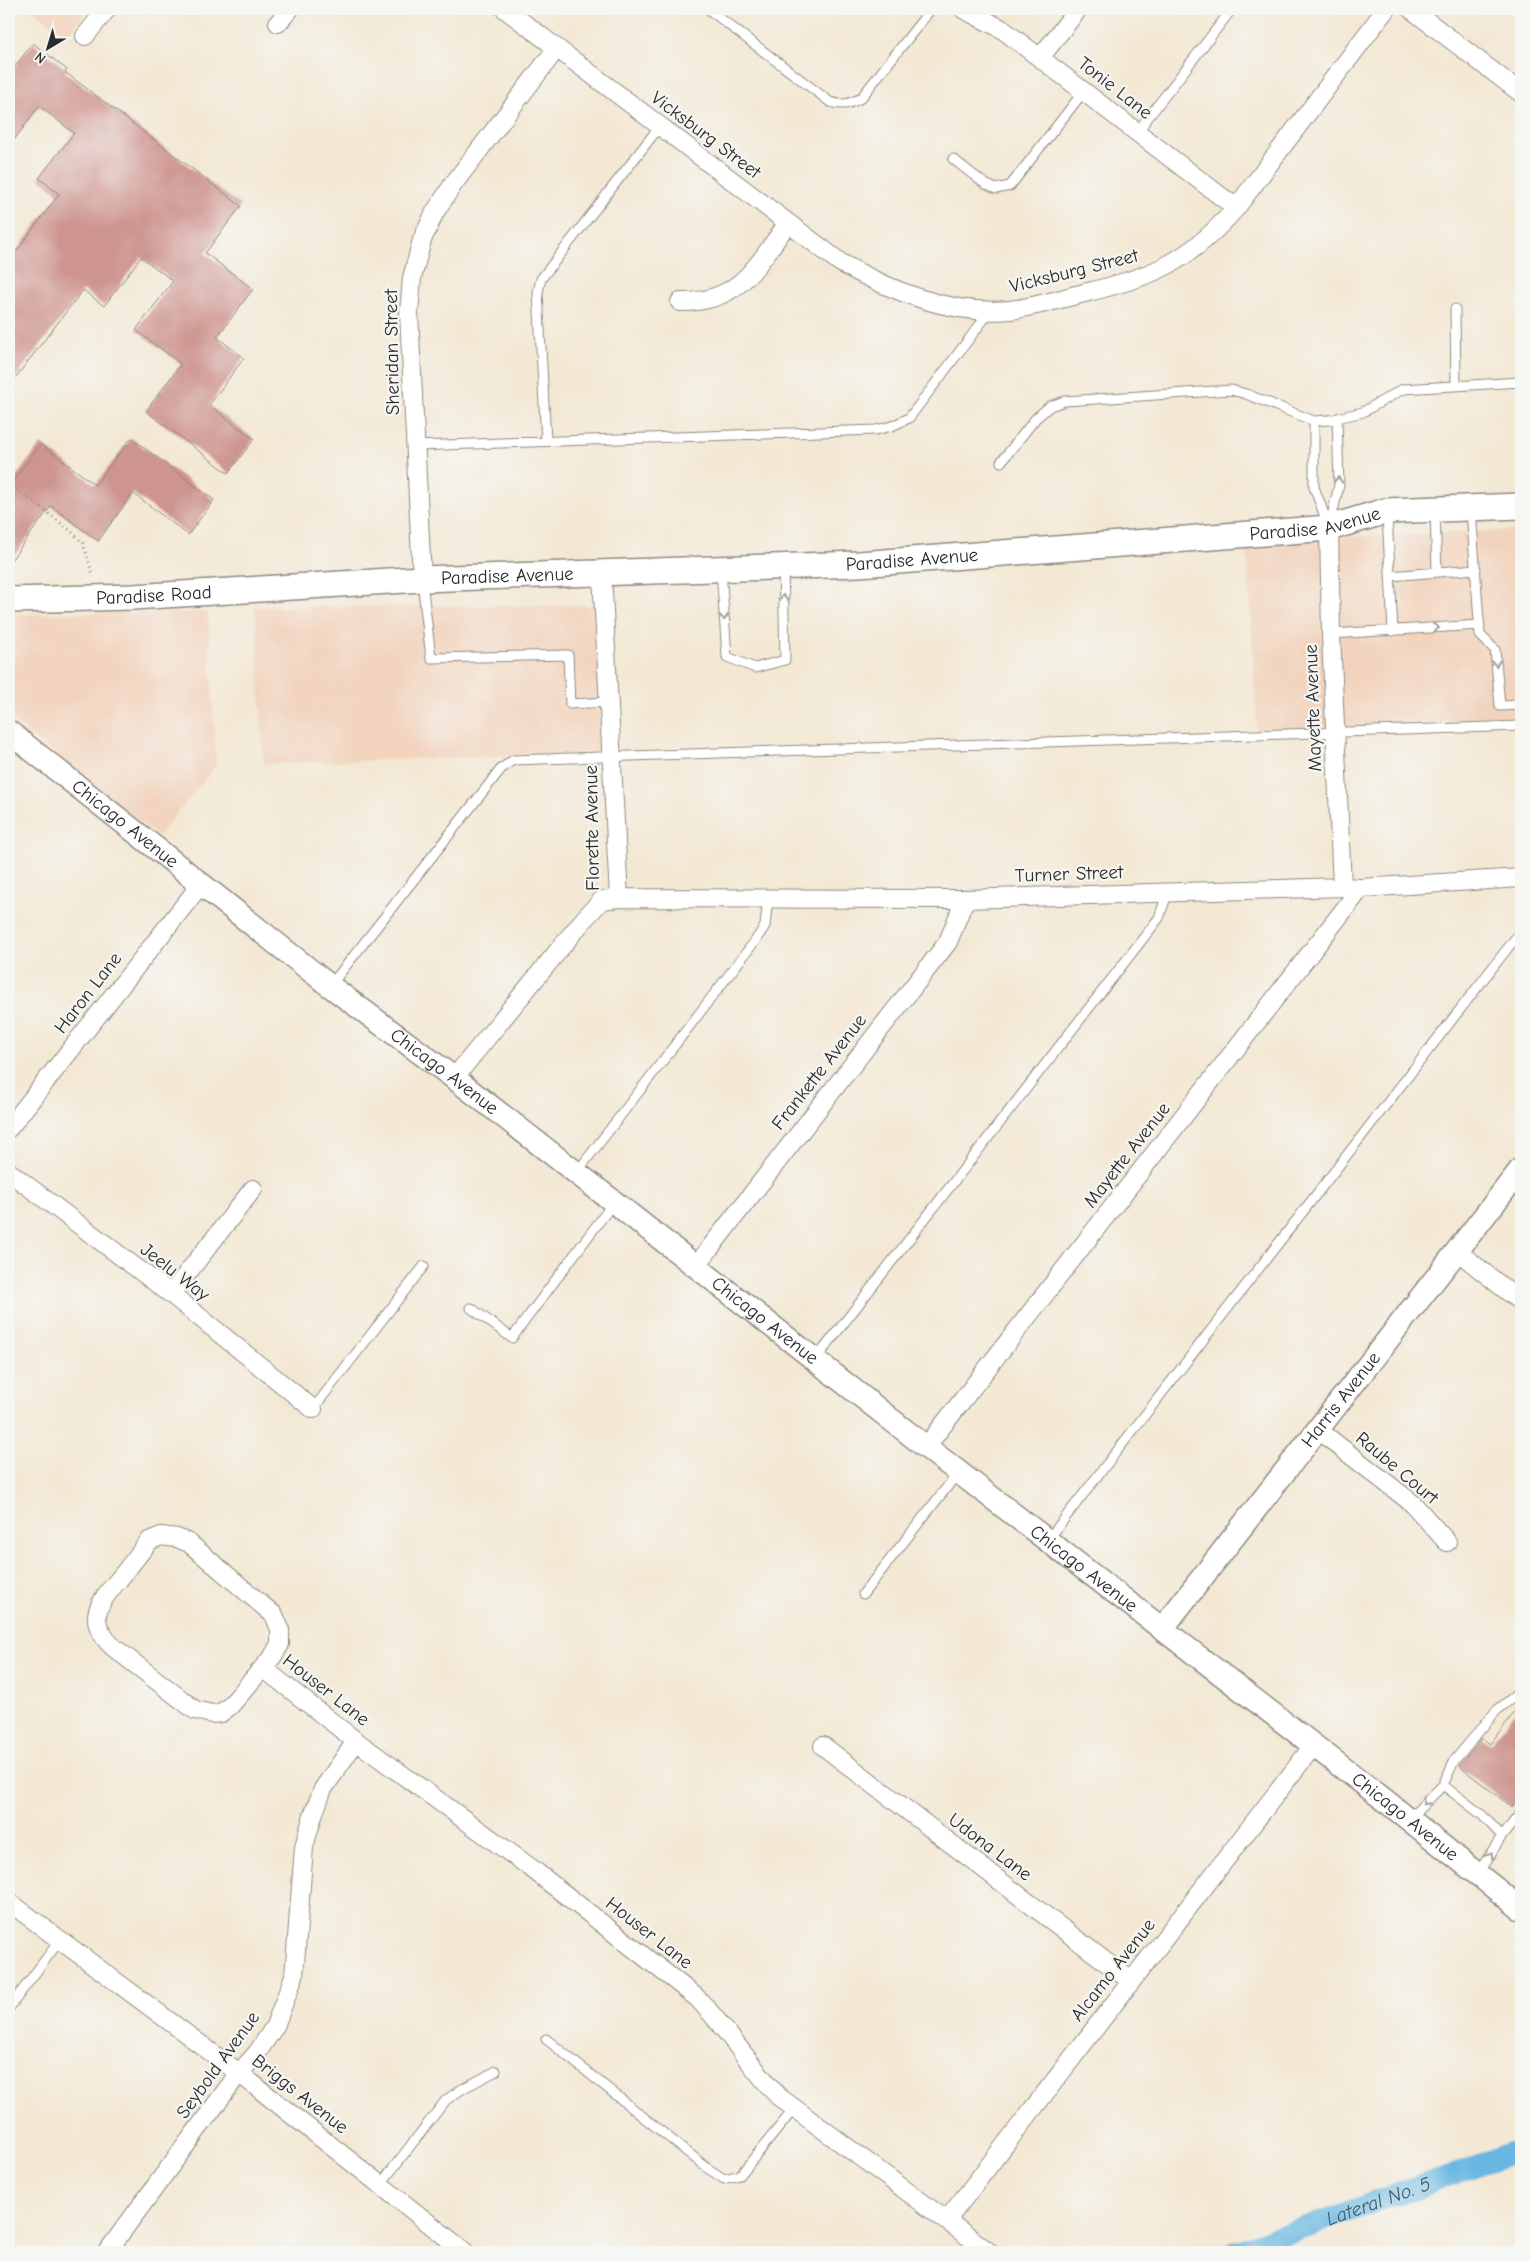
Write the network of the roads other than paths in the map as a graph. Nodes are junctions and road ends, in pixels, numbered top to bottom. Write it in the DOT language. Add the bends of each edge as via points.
graph roads {
  1 [pos="106,9"];
  2 [pos="290,9"];
  3 [pos="504,9"];
  4 [pos="708,9"];
  5 [pos="931,9"];
  6 [pos="963,9"];
  7 [pos="1078,9"];
  8 [pos="1232,9"];
  9 [pos="1386,9"];
  10 [pos="1412,9"];
  11 [pos="278,23"];
  12 [pos="85,36"];
  13 [pos="557,48"];
  14 [pos="1040,58"];
  15 [pos="1084,91"];
  16 [pos="1521,93"];
  17 [pos="660,126"];
  18 [pos="1137,132"];
  19 [pos="953,159"];
  20 [pos="1236,208"];
  21 [pos="788,223"];
  22 [pos="680,302"];
  23 [pos="991,309"];
  24 [pos="1455,309"];
  25 [pos="1521,382"];
  26 [pos="1456,386"];
  27 [pos="1337,418"];
  28 [pos="1314,420"];
  29 [pos="546,441"];
  30 [pos="416,446"];
  31 [pos="1001,462"];
  32 [pos="1521,506"];
  33 [pos="1471,508"];
  34 [pos="1434,510"];
  35 [pos="1386,511"];
  36 [pos="1329,528"];
  37 [pos="782,567"];
  38 [pos="721,569"];
  39 [pos="1476,569"];
  40 [pos="1437,572"];
  41 [pos="602,573"];
  42 [pos="1390,576"];
  43 [pos="422,579"];
  44 [pos="300,587"];
  45 [pos="9,600"];
  46 [pos="1480,625"];
  47 [pos="1394,631"];
  48 [pos="1331,634"];
  49 [pos="608,702"];
  50 [pos="1521,705"];
  51 [pos="1521,726"];
  52 [pos="9,732"];
  53 [pos="1336,732"];
  54 [pos="611,755"];
  55 [pos="1521,878"];
  56 [pos="202,884"];
  57 [pos="1342,887"];
  58 [pos="1362,888"];
  59 [pos="1168,891"];
  60 [pos="619,898"];
  61 [pos="768,898"];
  62 [pos="965,899"];
  63 [pos="1521,931"];
  64 [pos="330,986"];
  65 [pos="454,1078"];
  66 [pos="9,1128"];
  67 [pos="1521,1169"];
  68 [pos="9,1172"];
  69 [pos="576,1173"];
  70 [pos="253,1189"];
  71 [pos="614,1202"];
  72 [pos="1457,1251"];
  73 [pos="424,1266"];
  74 [pos="696,1266"];
  75 [pos="171,1294"];
  76 [pos="1521,1302"];
  77 [pos="471,1308"];
  78 [pos="815,1360"];
  79 [pos="313,1409"];
  80 [pos="1317,1430"];
  81 [pos="926,1447"];
  82 [pos="959,1472"];
  83 [pos="1048,1541"];
  84 [pos="1447,1542"];
  85 [pos="863,1594"];
  86 [pos="1162,1628"];
  87 [pos="263,1668"];
  88 [pos="1521,1690"];
  89 [pos="356,1742"];
  90 [pos="823,1746"];
  91 [pos="1314,1746"];
  92 [pos="1443,1785"];
  93 [pos="1521,1813"];
  94 [pos="1409,1820"];
  95 [pos="1502,1836"];
  96 [pos="1477,1874"];
  97 [pos="9,1902"];
  98 [pos="1521,1909"];
  99 [pos="60,1940"];
  100 [pos="1131,1981"];
  101 [pos="9,2008"];
  102 [pos="546,2039"];
  103 [pos="496,2071"];
  104 [pos="239,2073"];
  105 [pos="794,2109"];
  106 [pos="380,2185"];
  107 [pos="947,2220"];
  108 [pos="107,2252"];
  109 [pos="465,2252"];
  110 [pos="989,2252"];
  1 -- 12 [label="street"];
  2 -- 11 [label="street"];
  3 -- 13 [label="street, Vicksburg Street"];
  4 -- 5 [label="lane" via="830,102 840,106 861,98"];
  6 -- 14 [label="street, Tonie Lane" via="1002,29"];
  7 -- 14 [label="street"];
  8 -- 18 [label="lane"];
  9 -- 20 [label="street, Vicksburg Street"];
  10 -- 16 [label="street"];
  13 -- 17 [label="street, Vicksburg Street"];
  13 -- 30 [label="street, Sheridan Street" via="454,182 422,240 412,278 409,313"];
  14 -- 15 [label="street, Tonie Lane"];
  15 -- 18 [label="street, Tonie Lane"];
  15 -- 19 [label="lane" via="1010,186 996,189 985,184"];
  17 -- 21 [label="street, Vicksburg Street"];
  17 -- 29 [label="lane" via="541,279 538,292"];
  18 -- 20 [label="street, Tonie Lane"];
  20 -- 23 [label="street, Vicksburg Street" via="1217,230 1189,252 1146,276 1036,305 1010,310"];
  21 -- 22 [label="street" via="746,280 734,289 716,298"];
  21 -- 23 [label="street, Vicksburg Street" via="841,263 902,293 937,303"];
  23 -- 29 [label="lane" via="909,418 892,426 876,430"];
  24 -- 26 [label="lane"];
  25 -- 26 [label="lane"];
  26 -- 27 [label="lane" via="1404,389 1363,412"];
  27 -- 28 [label="lane"];
  36 -- 27 [label="lane, one-way" via="1339,485"];
  28 -- 31 [label="lane" via="1231,390 1065,401 1050,406 1036,418"];
  28 -- 36 [label="lane" via="1314,487"];
  29 -- 30 [label="lane"];
  30 -- 43 [label="street, Sheridan Street"];
  32 -- 33 [label="main road, Paradise Avenue"];
  33 -- 34 [label="main road, Paradise Avenue"];
  33 -- 39 [label="lane"];
  34 -- 35 [label="main road, Paradise Avenue"];
  34 -- 40 [label="lane"];
  35 -- 36 [label="main road, Paradise Avenue"];
  35 -- 42 [label="lane"];
  36 -- 37 [label="main road, Paradise Avenue"];
  36 -- 48 [label="street, Mayette Avenue"];
  37 -- 38 [label="main road, Paradise Avenue"];
  38 -- 37 [label="lane, one-way" via="727,657 755,668 785,660"];
  38 -- 41 [label="main road, Paradise Avenue"];
  39 -- 40 [label="lane"];
  39 -- 46 [label="lane"];
  40 -- 42 [label="lane"];
  41 -- 43 [label="main road, Paradise Avenue"];
  41 -- 49 [label="street, Florette Avenue"];
  42 -- 47 [label="lane"];
  43 -- 44 [label="main road, Paradise Avenue"];
  43 -- 49 [label="lane" via="431,658 568,655 570,704"];
  44 -- 45 [label="main road, Paradise Road"];
  47 -- 46 [label="lane, one-way"];
  46 -- 50 [label="lane, one-way" via="1480,635 1495,650 1500,706"];
  47 -- 48 [label="lane"];
  48 -- 53 [label="street, Mayette Avenue"];
  49 -- 54 [label="street, Florette Avenue"];
  51 -- 53 [label="lane"];
  52 -- 56 [label="street, Chicago Avenue"];
  53 -- 54 [label="lane"];
  53 -- 57 [label="street, Mayette Avenue"];
  54 -- 60 [label="street, Florette Avenue"];
  54 -- 64 [label="lane" via="513,760 501,768"];
  55 -- 58 [label="street, Turner Street"];
  56 -- 64 [label="street, Chicago Avenue"];
  56 -- 66 [label="street, Haron Lane"];
  57 -- 58 [label="street, Turner Street"];
  57 -- 59 [label="street, Turner Street"];
  58 -- 81 [label="street, Mayette Avenue"];
  59 -- 62 [label="street, Turner Street"];
  59 -- 78 [label="lane" via="1159,918"];
  60 -- 61 [label="street, Turner Street"];
  60 -- 65 [label="street, Florette Avenue" via="602,900 585,918"];
  61 -- 62 [label="street, Turner Street"];
  61 -- 69 [label="lane" via="765,926 755,941"];
  62 -- 74 [label="street, Frankette Avenue" via="948,942"];
  63 -- 83 [label="lane"];
  64 -- 65 [label="street, Chicago Avenue"];
  65 -- 69 [label="street, Chicago Avenue"];
  67 -- 72 [label="street, Harris Avenue"];
  68 -- 75 [label="street, Jeelu Way"];
  69 -- 71 [label="street, Chicago Avenue"];
  70 -- 75 [label="street"];
  71 -- 74 [label="street, Chicago Avenue"];
  71 -- 77 [label="lane" via="512,1338"];
  72 -- 76 [label="street"];
  72 -- 80 [label="street, Harris Avenue"];
  73 -- 79 [label="lane"];
  74 -- 78 [label="street, Chicago Avenue"];
  75 -- 79 [label="street, Jeelu Way"];
  78 -- 81 [label="street, Chicago Avenue"];
  80 -- 84 [label="street, Raube Court" via="1412,1503"];
  80 -- 86 [label="street, Harris Avenue"];
  81 -- 82 [label="street, Chicago Avenue"];
  82 -- 83 [label="street, Chicago Avenue"];
  82 -- 85 [label="lane"];
  83 -- 86 [label="street, Chicago Avenue"];
  86 -- 91 [label="street, Chicago Avenue"];
  87 -- 87 [label="street, Houser Lane" via="220,1713 196,1710 102,1637 97,1617 100,1602 149,1541 161,1536 177,1538 189,1543 274,1615 280,1629 280,1644"];
  87 -- 89 [label="street, Houser Lane"];
  88 -- 92 [label="lane" via="1496,1711 1454,1761"];
  89 -- 104 [label="street, Seybold Avenue" via="323,1789 304,1847 294,1976 275,2026"];
  89 -- 105 [label="street, Houser Lane" via="531,1868 696,1997 718,2019 756,2072"];
  90 -- 100 [label="street, Udona Lane"];
  91 -- 94 [label="street, Chicago Avenue"];
  91 -- 100 [label="street, Alcamo Avenue"];
  92 -- 94 [label="lane, one-way"];
  92 -- 95 [label="lane" via="1482,1815"];
  93 -- 95 [label="lane"];
  94 -- 96 [label="street, Chicago Avenue"];
  96 -- 95 [label="lane, one-way"];
  96 -- 98 [label="street, Chicago Avenue"];
  97 -- 99 [label="street, Briggs Avenue"];
  99 -- 101 [label="lane"];
  99 -- 104 [label="street, Briggs Avenue"];
  100 -- 107 [label="street, Alcamo Avenue"];
  102 -- 105 [label="lane" via="724,2179 740,2175"];
  103 -- 106 [label="lane" via="446,2100"];
  104 -- 106 [label="street, Briggs Avenue"];
  104 -- 108 [label="street, Seybold Avenue"];
  105 -- 107 [label="street, Houser Lane"];
  106 -- 109 [label="street, Briggs Avenue"];
  107 -- 110 [label="street, Houser Lane"];
}
